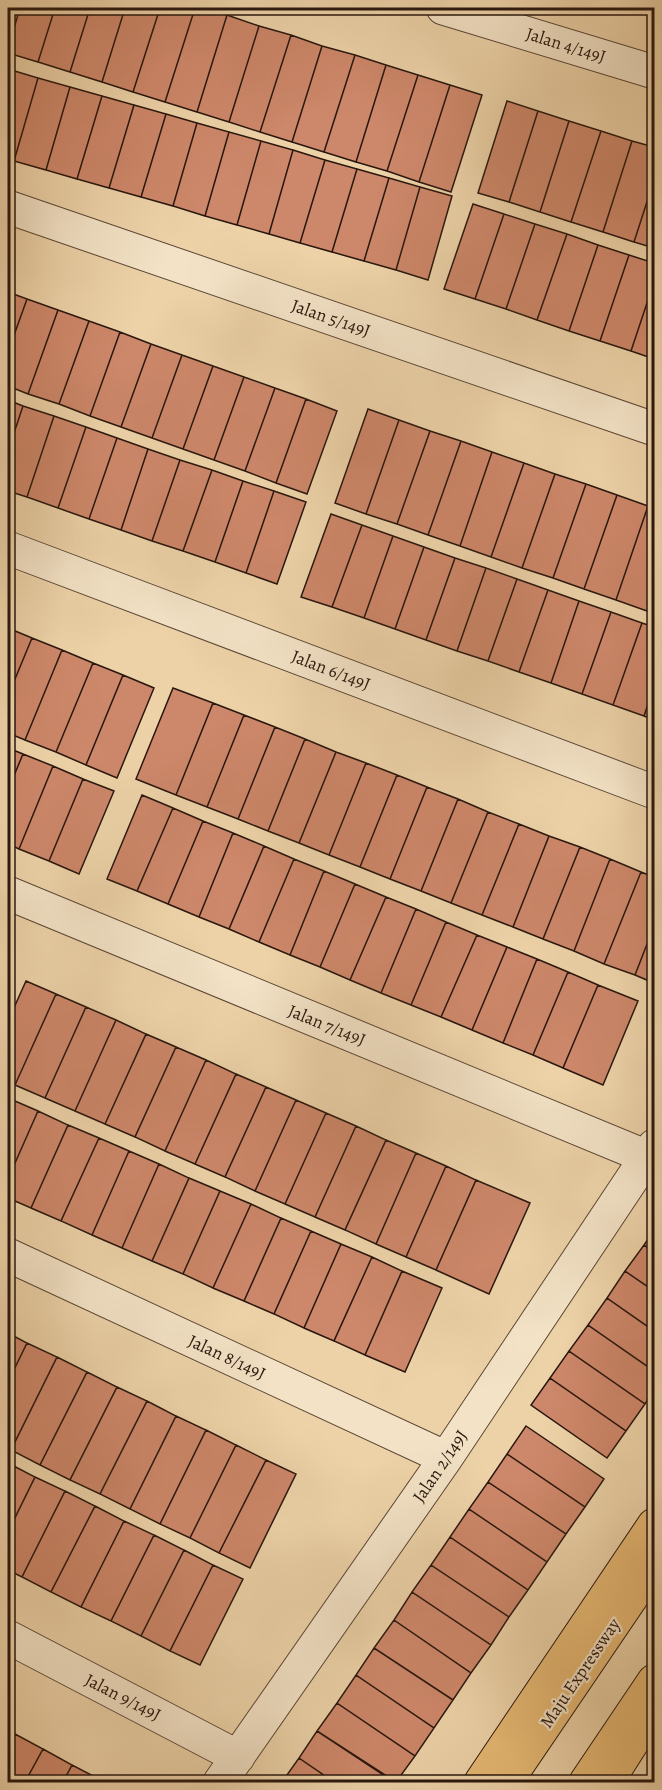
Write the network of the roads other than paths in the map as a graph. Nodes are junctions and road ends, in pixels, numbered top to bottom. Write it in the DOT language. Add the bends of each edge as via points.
graph roads {
  1 [pos="442,8"];
  2 [pos="654,72"];
  3 [pos="8,207"];
  4 [pos="654,429"];
  5 [pos="8,548"];
  6 [pos="654,792"];
  7 [pos="8,893"];
  8 [pos="650,1151"];
  9 [pos="8,1255"];
  10 [pos="446,1458"];
  11 [pos="654,1525"];
  12 [pos="654,1564"];
  13 [pos="8,1637"];
  14 [pos="654,1681"];
  15 [pos="654,1708"];
  16 [pos="229,1770"];
  17 [pos="481,1782"];
  18 [pos="506,1782"];
  19 [pos="586,1782"];
  20 [pos="607,1782"];
  1 -- 2 [label="street, Jalan 4/149J"];
  3 -- 4 [label="street, Jalan 5/149J"];
  5 -- 6 [label="street, Jalan 6/149J"];
  7 -- 8 [label="street, Jalan 7/149J"];
  8 -- 10 [label="street, Jalan 2/149J"];
  9 -- 10 [label="street, Jalan 8/149J"];
  10 -- 16 [label="street, Jalan 2/149J"];
  11 -- 17 [label="main road"];
  12 -- 18 [label="main road, Maju Expressway"];
  13 -- 16 [label="street, Jalan 9/149J"];
  14 -- 19 [label="main road"];
  15 -- 20 [label="main road"];
}
